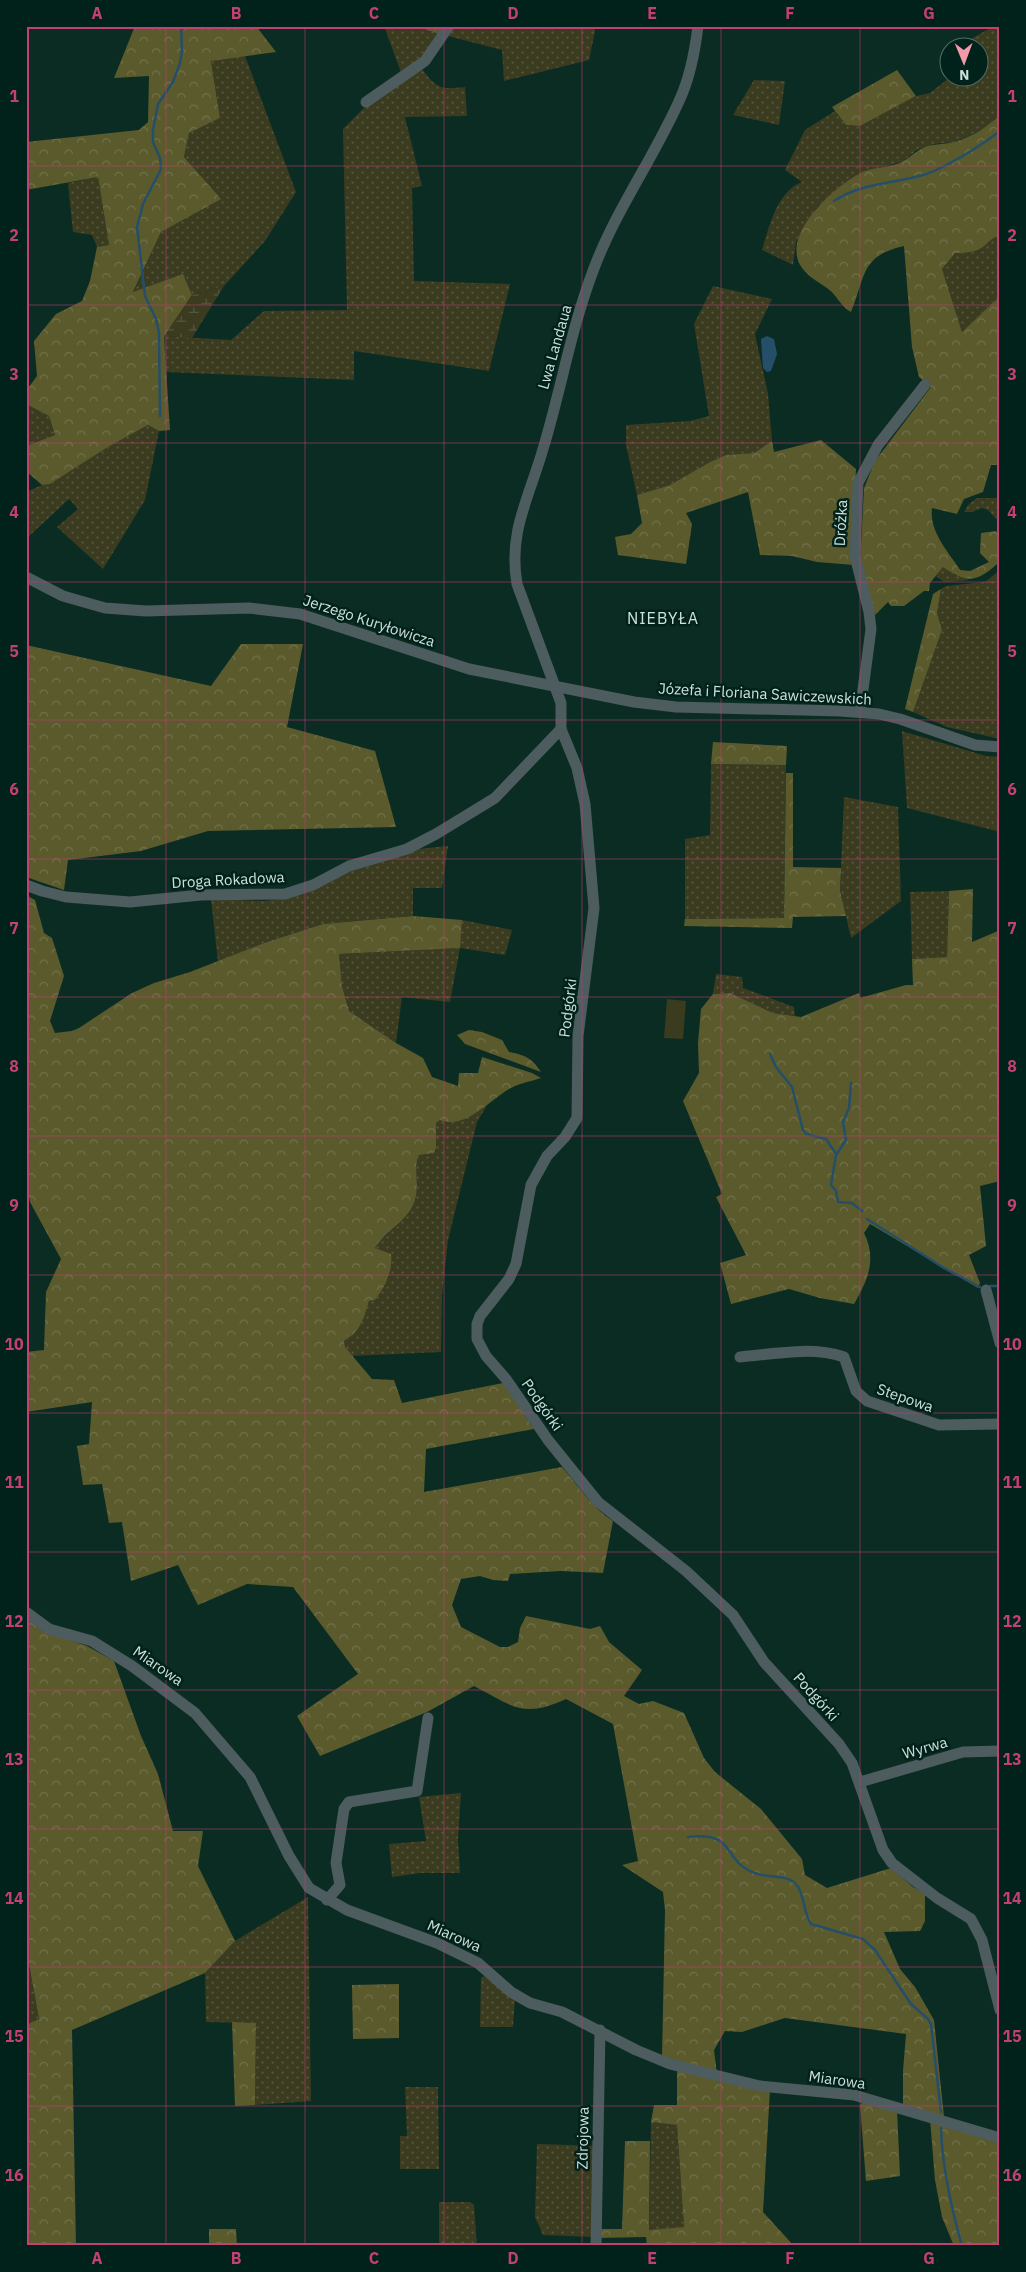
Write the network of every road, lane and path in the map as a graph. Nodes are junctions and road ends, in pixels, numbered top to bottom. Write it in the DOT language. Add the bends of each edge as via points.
graph roads {
  1 [pos="449,26"];
  2 [pos="698,26"];
  3 [pos="366,102"];
  4 [pos="925,384"];
  5 [pos="26,577"];
  6 [pos="555,687"];
  7 [pos="860,712"];
  8 [pos="561,729"];
  9 [pos="1000,747"];
  10 [pos="26,884"];
  11 [pos="986,1290"];
  12 [pos="1000,1343"];
  13 [pos="740,1358"];
  14 [pos="1000,1424"];
  15 [pos="26,1612"];
  16 [pos="428,1718"];
  17 [pos="1000,1751"];
  18 [pos="860,1782"];
  19 [pos="327,1900"];
  20 [pos="1000,2010"];
  21 [pos="600,2030"];
  22 [pos="1000,2138"];
  23 [pos="596,2246"];
  1 -- 3 [label="street" via="425,60"];
  2 -- 6 [label="street, Lwa Landaua" via="681,98 593,271 569,348 544,448 515,536 517,584"];
  4 -- 7 [label="street, Dróżka" via="878,446 858,483 855,556 865,591 870,629"];
  5 -- 6 [label="street, Jerzego Kuryłowicza" via="63,596 105,608 136,611 249,608 300,614 469,668"];
  6 -- 7 [label="street, Józefa i Floriana Sawiczewskich" via="676,707"];
  6 -- 8 [label="street, Podgórki" via="561,703"];
  7 -- 9 [label="street, Józefa i Floriana Sawiczewskich" via="900,719 975,745"];
  8 -- 10 [label="street, Droga Rokadowa" via="495,798 436,834 408,849 349,866 314,885 285,894 200,895 130,902 66,897 42,892"];
  8 -- 18 [label="street, Podgórki" via="577,768 586,804 594,908 578,1036 577,1118 547,1156 531,1185 516,1264 509,1279 480,1316 478,1339 486,1356 598,1502 686,1571 733,1616 764,1662 839,1744"];
  11 -- 12 [label="street"];
  13 -- 14 [label="street, Stepowa" via="799,1351 829,1352 844,1356 856,1392 867,1401 939,1426"];
  15 -- 19 [label="street, Miarowa" via="49,1629 92,1641 195,1713 250,1777 289,1856 309,1888"];
  16 -- 19 [label="street" via="417,1791 348,1802 344,1809 336,1858 340,1885"];
  17 -- 18 [label="street, Wyrwa" via="963,1752"];
  18 -- 20 [label="street, Podgórki" via="883,1850 892,1863 972,1920 983,1943"];
  19 -- 21 [label="street, Miarowa" via="437,1942 478,1963 511,1992 530,2003 562,2012"];
  21 -- 22 [label="street, Miarowa" via="670,2064 760,2086 854,2095"];
  21 -- 23 [label="street, Zdrojowa"];
}
